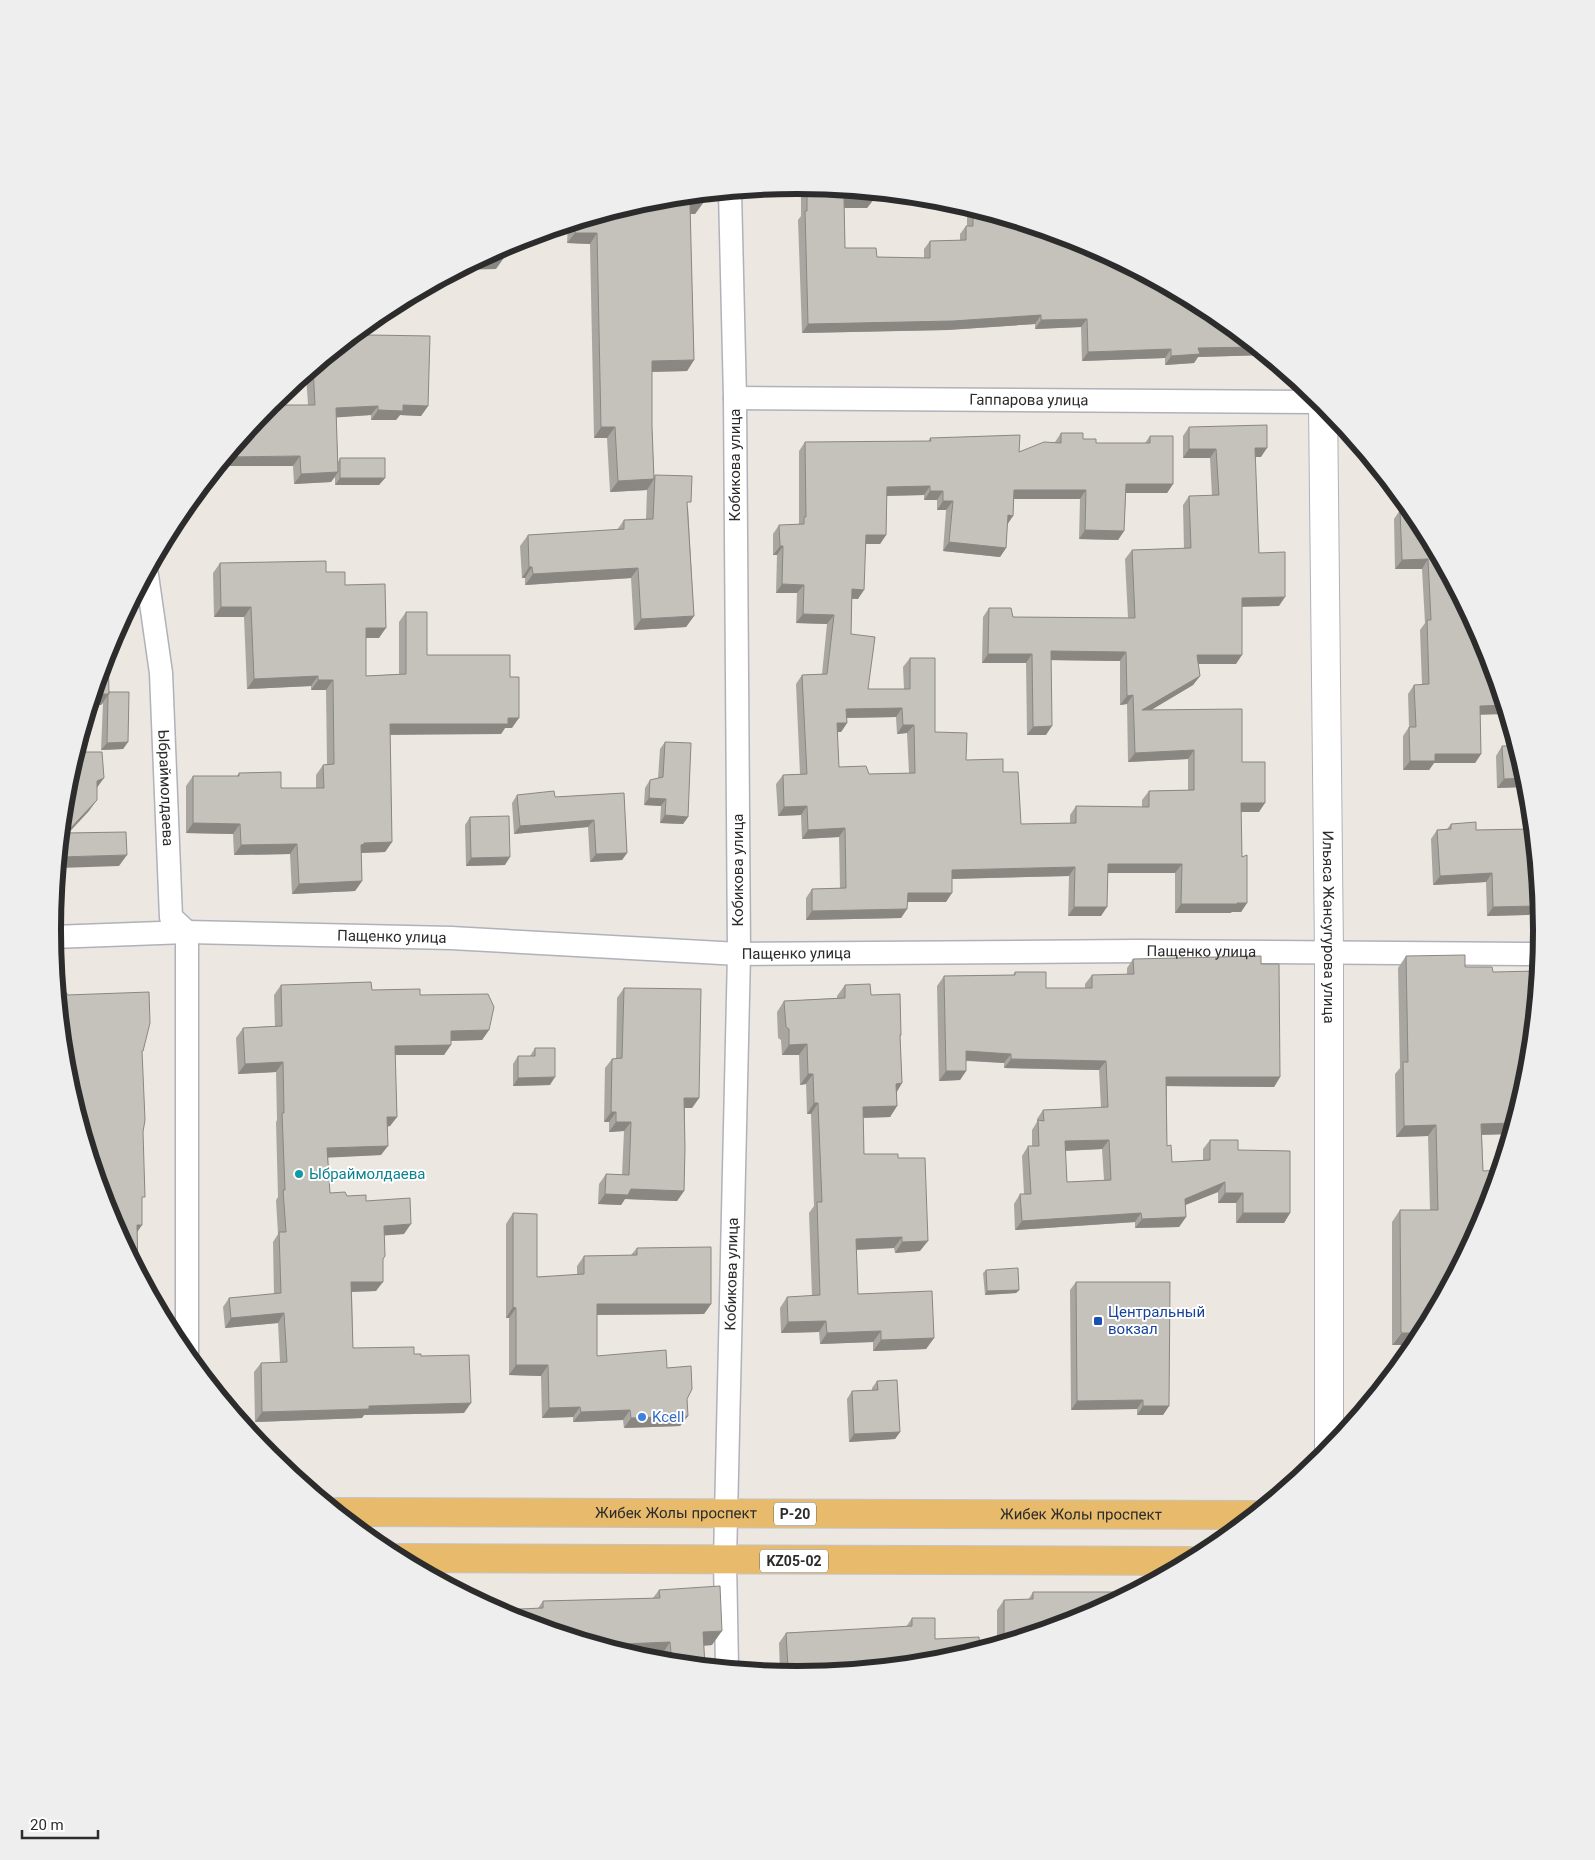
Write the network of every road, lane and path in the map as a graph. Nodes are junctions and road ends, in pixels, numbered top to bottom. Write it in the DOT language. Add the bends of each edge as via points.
graph roads {
  1 [pos="730,197"];
  2 [pos="735,398"];
  3 [pos="1310,402"];
  4 [pos="1323,415"];
  5 [pos="148,584"];
  6 [pos="187,932"];
  7 [pos="61,937"];
  8 [pos="1329,953"];
  9 [pos="739,954"];
  10 [pos="1533,954"];
  11 [pos="187,1342"];
  12 [pos="1329,1439"];
  13 [pos="347,1512"];
  14 [pos="726,1514"];
  15 [pos="1245,1515"];
  16 [pos="413,1558"];
  17 [pos="725,1560"];
  18 [pos="1177,1561"];
  19 [pos="727,1663"];
  1 -- 2 [label="street, Кобикова улица"];
  2 -- 3 [label="street, Гаппарова улица"];
  2 -- 9 [label="street, Кобикова улица"];
  4 -- 8 [label="street, Ильяса Жансугурова улица"];
  5 -- 6 [label="street, Ыбраймолдаева" via="161,673 171,917"];
  6 -- 7 [label="street, Пащенко улица"];
  6 -- 9 [label="street, Пащенко улица" via="451,938"];
  6 -- 11 [label="street"];
  8 -- 9 [label="street, Пащенко улица"];
  8 -- 10 [label="street, Пащенко улица"];
  8 -- 12 [label="street, Ильяса Жансугурова улица"];
  9 -- 14 [label="street, Кобикова улица"];
  13 -- 14 [label="highway, Жибек Жолы проспект / Р-20"];
  14 -- 15 [label="highway, Жибек Жолы проспект / Р-20"];
  14 -- 17 [label="street, Кобикова улица"];
  16 -- 17 [label="highway, KZ05-02"];
  17 -- 18 [label="highway, KZ05-02"];
  17 -- 19 [label="street, Кобикова улица"];
}
